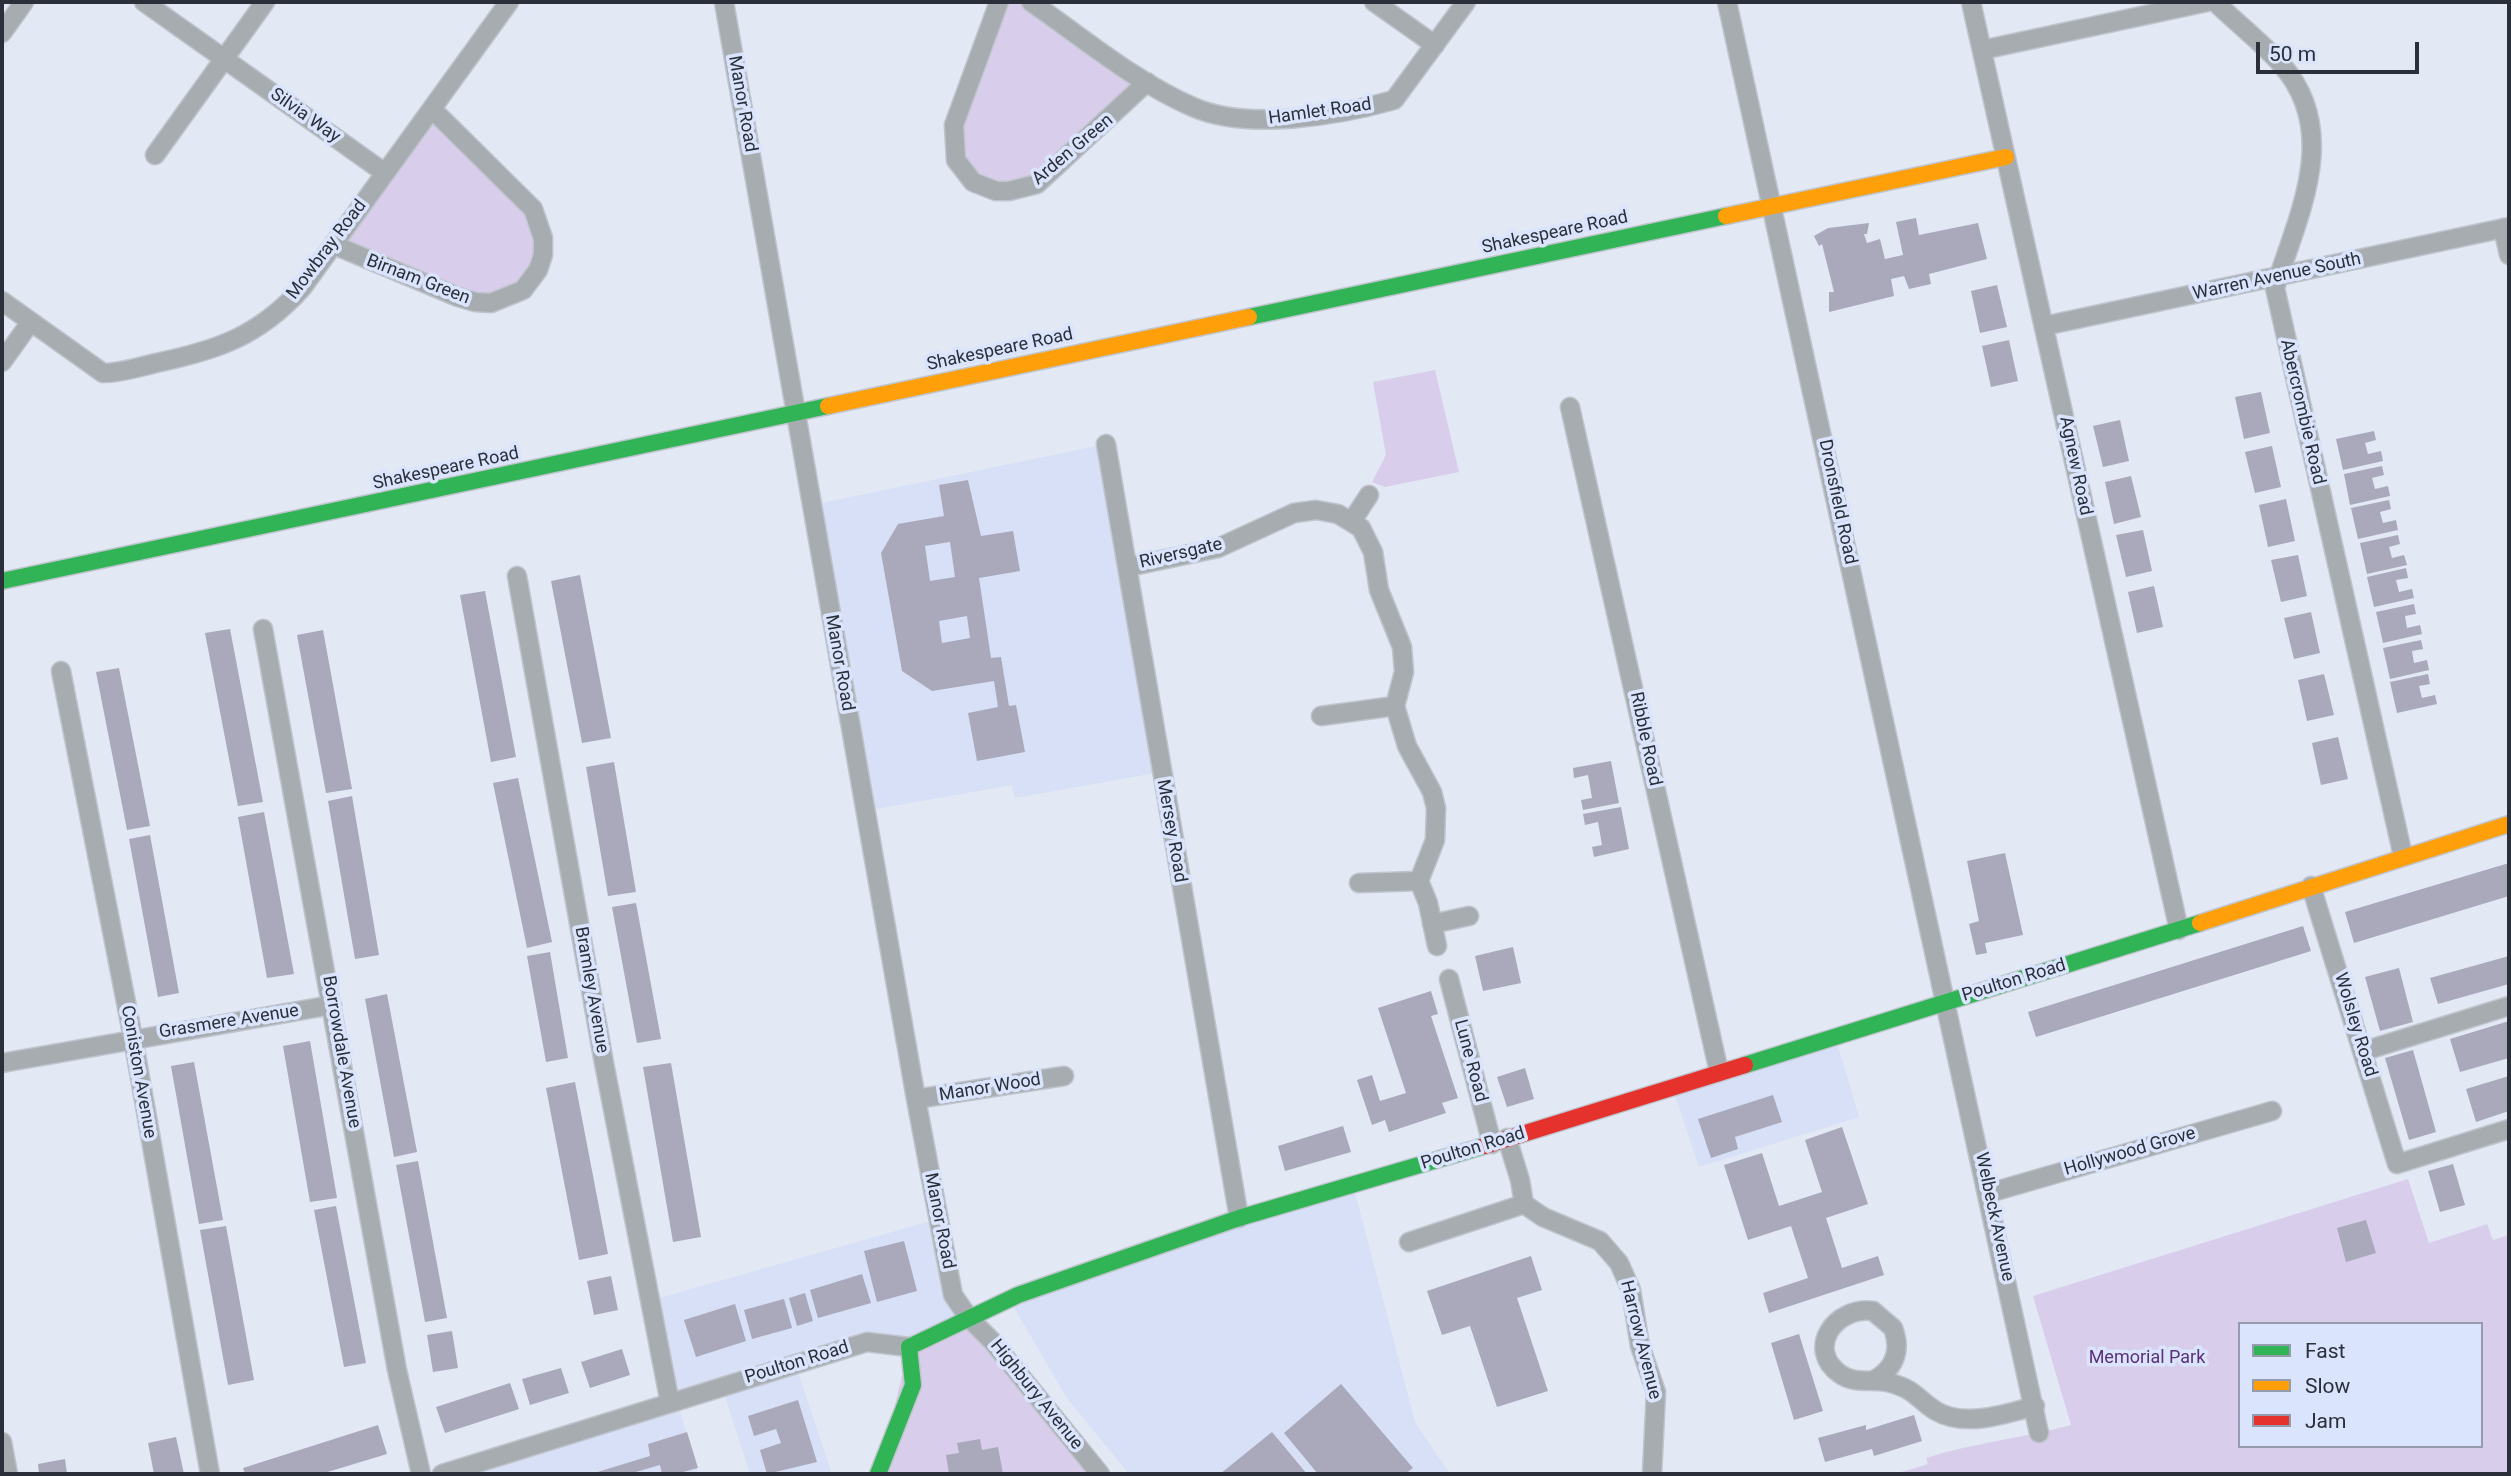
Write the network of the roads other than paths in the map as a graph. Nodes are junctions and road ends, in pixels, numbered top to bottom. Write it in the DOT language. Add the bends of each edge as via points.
graph roads {
  1 [pos="24,2"];
  2 [pos="145,2"];
  3 [pos="265,2"];
  4 [pos="509,2"];
  5 [pos="724,2"];
  6 [pos="999,2"];
  7 [pos="1031,2"];
  8 [pos="1374,2"];
  9 [pos="1466,2"];
  10 [pos="1727,2"];
  11 [pos="1971,2"];
  12 [pos="2207,2"];
  13 [pos="2215,2"];
  14 [pos="2,33"];
  15 [pos="1435,45"];
  16 [pos="1982,50"];
  17 [pos="224,59"];
  18 [pos="1147,82"];
  19 [pos="432,109"];
  20 [pos="155,155"];
  21 [pos="2006,157"];
  22 [pos="385,173"];
  23 [pos="1773,206"];
  24 [pos="2506,228"];
  25 [pos="334,245"];
  26 [pos="2509,256"];
  27 [pos="2279,276"];
  28 [pos="2,301"];
  29 [pos="30,323"];
  30 [pos="2044,326"];
  31 [pos="2,362"];
  32 [pos="1570,407"];
  33 [pos="795,412"];
  34 [pos="1106,444"];
  35 [pos="1369,495"];
  36 [pos="1352,521"];
  37 [pos="1128,566"];
  38 [pos="517,576"];
  39 [pos="2,580"];
  40 [pos="262,629"];
  41 [pos="61,671"];
  42 [pos="1395,706"];
  43 [pos="1321,716"];
  44 [pos="2509,824"];
  45 [pos="2403,856"];
  46 [pos="1419,881"];
  47 [pos="1359,883"];
  48 [pos="2311,886"];
  49 [pos="1469,916"];
  50 [pos="1432,924"];
  51 [pos="2179,930"];
  52 [pos="1437,946"];
  53 [pos="1449,979"];
  54 [pos="1947,1002"];
  55 [pos="332,1005"];
  56 [pos="2509,1006"];
  57 [pos="133,1038"];
  58 [pos="2364,1051"];
  59 [pos="2,1063"];
  60 [pos="1719,1072"];
  61 [pos="1064,1076"];
  62 [pos="916,1099"];
  63 [pos="2272,1111"];
  64 [pos="2509,1129"];
  65 [pos="1499,1141"];
  66 [pos="1989,1193"];
  67 [pos="1524,1204"];
  68 [pos="1239,1218"];
  69 [pos="1409,1242"];
  70 [pos="969,1318"];
  71 [pos="909,1347"];
  72 [pos="1876,1379"];
  73 [pos="670,1403"];
  74 [pos="2035,1406"];
  75 [pos="2039,1433"];
  76 [pos="2,1442"];
  77 [pos="8,1474"];
  78 [pos="210,1474"];
  79 [pos="421,1474"];
  80 [pos="442,1474"];
  81 [pos="878,1474"];
  82 [pos="1100,1474"];
  83 [pos="1651,1474"];
  1 -- 14 [label="street"];
  2 -- 17 [label="street, Silvia Way"];
  3 -- 17 [label="street"];
  4 -- 19 [label="street, Mowbray Road"];
  5 -- 33 [label="street, Manor Road"];
  6 -- 18 [label="street, Arden Green" via="954,125 956,160 973,182 996,191 1037,184"];
  7 -- 18 [label="street, Hamlet Road"];
  8 -- 15 [label="street"];
  9 -- 15 [label="street, Hamlet Road"];
  10 -- 23 [label="street, Dronsfield Road"];
  11 -- 16 [label="street, Agnew Road"];
  12 -- 16 [label="street"];
  13 -- 27 [label="street, Abercrombie Road" via="2283,66 2300,91 2310,118 2311,173"];
  15 -- 18 [label="street, Hamlet Road" via="1394,100 1275,120 1212,114"];
  16 -- 21 [label="street, Agnew Road"];
  17 -- 20 [label="street"];
  17 -- 22 [label="street, Silvia Way"];
  19 -- 22 [label="street, Mowbray Road"];
  19 -- 25 [label="street, Birnam Green" via="533,209 540,223 543,255 533,281 508,298 475,302"];
  21 -- 23 [label="street, Shakespeare Road"];
  21 -- 30 [label="street, Agnew Road"];
  22 -- 25 [label="street, Mowbray Road"];
  23 -- 33 [label="street, Shakespeare Road"];
  23 -- 54 [label="street, Dronsfield Road"];
  24 -- 26 [label="street"];
  24 -- 27 [label="street, Warren Avenue South"];
  25 -- 29 [label="street, Mowbray Road" via="302,288 266,322 220,348 190,356 103,373"];
  27 -- 30 [label="street, Warren Avenue South"];
  27 -- 45 [label="street, Abercrombie Road" via="2275,288"];
  28 -- 29 [label="street, Mowbray Road"];
  29 -- 31 [label="street"];
  30 -- 51 [label="street, Agnew Road"];
  32 -- 60 [label="street, Ribble Road"];
  33 -- 39 [label="street, Shakespeare Road"];
  33 -- 62 [label="street, Manor Road"];
  34 -- 37 [label="street, Mersey Road"];
  35 -- 36 [label="street"];
  36 -- 37 [label="street, Riversgate" via="1316,510 1294,513 1218,548"];
  36 -- 42 [label="street" via="1373,552 1379,590 1402,648 1404,672"];
  37 -- 68 [label="street, Mersey Road"];
  38 -- 73 [label="street, Bramley Avenue"];
  40 -- 55 [label="street, Borrowdale Avenue"];
  41 -- 57 [label="street, Coniston Avenue"];
  42 -- 43 [label="street"];
  42 -- 46 [label="street" via="1407,746 1436,808 1434,840"];
  44 -- 45 [label="street, Poulton Road"];
  45 -- 48 [label="street, Poulton Road"];
  46 -- 47 [label="street"];
  46 -- 50 [label="street"];
  48 -- 51 [label="street, Poulton Road"];
  48 -- 58 [label="street, Wolsley Road"];
  49 -- 50 [label="street"];
  50 -- 52 [label="street"];
  51 -- 54 [label="street, Poulton Road"];
  53 -- 65 [label="street, Lune Road"];
  54 -- 60 [label="street, Poulton Road"];
  54 -- 66 [label="street, Welbeck Avenue"];
  55 -- 57 [label="street, Grasmere Avenue"];
  55 -- 79 [label="street, Borrowdale Avenue" via="397,1370"];
  56 -- 58 [label="street"];
  57 -- 59 [label="street, Grasmere Avenue"];
  57 -- 78 [label="street, Coniston Avenue"];
  58 -- 64 [label="street, Wolsley Road" via="2397,1164"];
  60 -- 65 [label="street, Poulton Road"];
  61 -- 62 [label="street, Manor Wood"];
  62 -- 70 [label="street, Manor Road" via="953,1295"];
  63 -- 66 [label="street, Hollywood Grove"];
  65 -- 67 [label="street" via="1520,1180"];
  65 -- 68 [label="street, Poulton Road"];
  66 -- 74 [label="street, Welbeck Avenue"];
  67 -- 69 [label="street"];
  67 -- 83 [label="street, Harrow Avenue" via="1600,1241 1619,1263 1631,1290 1640,1346 1656,1392"];
  68 -- 70 [label="street, Poulton Road" via="1018,1295"];
  70 -- 71 [label="street, Poulton Road"];
  70 -- 82 [label="street, Highbury Avenue"];
  71 -- 73 [label="street, Poulton Road" via="867,1342"];
  71 -- 81 [label="street" via="913,1385"];
  72 -- 72 [label="street" via="1851,1380 1840,1374 1826,1355 1829,1329 1849,1312 1873,1311 1893,1328 1897,1353 1892,1365"];
  72 -- 74 [label="street" via="1912,1389 1933,1409 1961,1419"];
  73 -- 80 [label="street, Poulton Road"];
  74 -- 75 [label="street, Welbeck Avenue"];
  76 -- 77 [label="street"];
}
